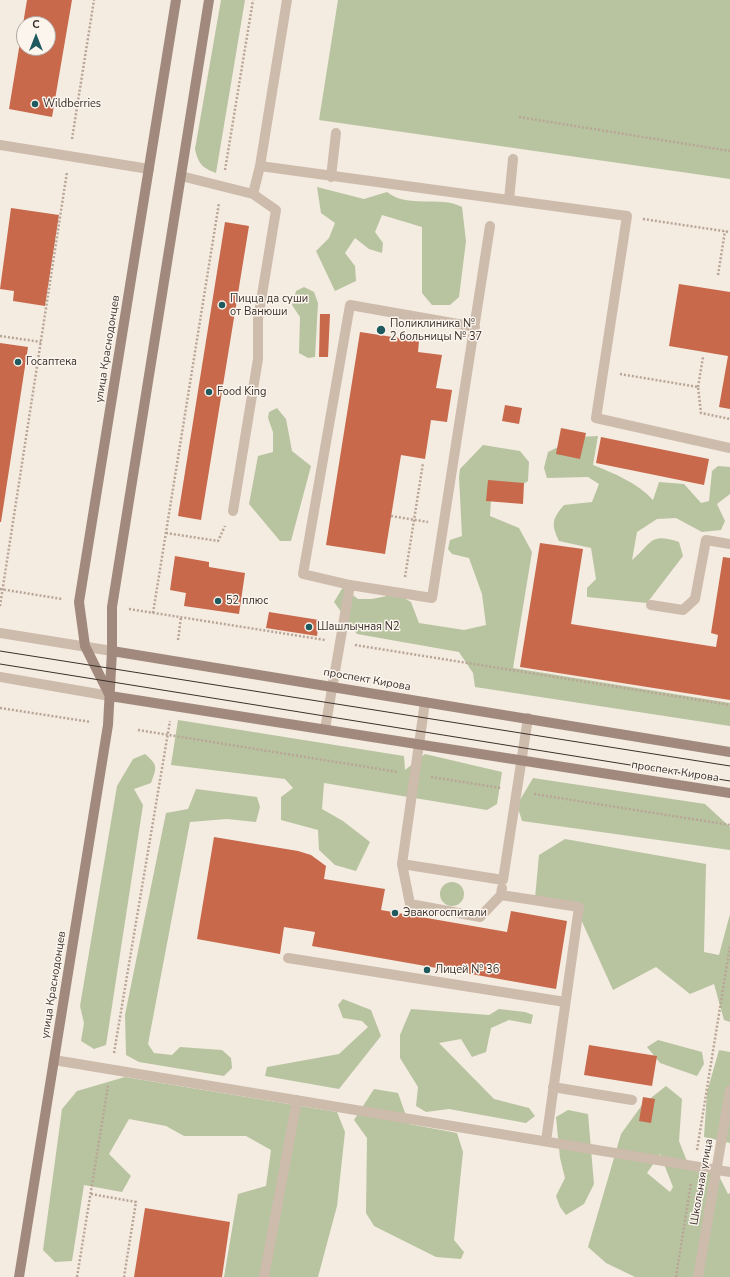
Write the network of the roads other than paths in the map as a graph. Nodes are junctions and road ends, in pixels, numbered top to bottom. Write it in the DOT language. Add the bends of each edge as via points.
graph roads {
  1 [pos="176,0"];
  2 [pos="209,0"];
  3 [pos="287,0"];
  4 [pos="336,133"];
  5 [pos="0,145"];
  6 [pos="513,159"];
  7 [pos="260,166"];
  8 [pos="149,169"];
  9 [pos="181,176"];
  10 [pos="331,177"];
  11 [pos="253,194"];
  12 [pos="509,200"];
  13 [pos="490,226"];
  14 [pos="475,327"];
  15 [pos="730,448"];
  16 [pos="233,511"];
  17 [pos="730,544"];
  18 [pos="350,585"];
  19 [pos="651,605"];
  20 [pos="0,633"];
  21 [pos="85,646"];
  22 [pos="112,650"];
  23 [pos="0,677"];
  24 [pos="333,686"];
  25 [pos="110,696"];
  26 [pos="425,702"];
  27 [pos="528,718"];
  28 [pos="324,729"];
  29 [pos="419,744"];
  30 [pos="730,752"];
  31 [pos="521,761"];
  32 [pos="730,793"];
  33 [pos="402,864"];
  34 [pos="503,880"];
  35 [pos="501,895"];
  36 [pos="288,958"];
  37 [pos="565,1002"];
  38 [pos="54,1060"];
  39 [pos="553,1087"];
  40 [pos="730,1090"];
  41 [pos="297,1100"];
  42 [pos="632,1100"];
  43 [pos="546,1141"];
  44 [pos="716,1170"];
  45 [pos="730,1172"];
  46 [pos="19,1277"];
  47 [pos="264,1277"];
  48 [pos="698,1277"];
  1 -- 8 [label="main road, улица Краснодонцев"];
  2 -- 9 [label="main road, улица Краснодонцев"];
  3 -- 7 [label="street"];
  4 -- 10 [label="street"];
  5 -- 8 [label="street"];
  6 -- 12 [label="street"];
  7 -- 10 [label="street"];
  7 -- 11 [label="street"];
  8 -- 21 [label="main road, улица Краснодонцев" via="79,602"];
  9 -- 11 [label="street"];
  9 -- 22 [label="main road, улица Краснодонцев" via="112,607"];
  10 -- 12 [label="street"];
  11 -- 16 [label="street" via="276,210 258,319 258,359"];
  12 -- 15 [label="street" via="627,216 596,418"];
  13 -- 14 [label="street"];
  14 -- 18 [label="street" via="432,598"];
  14 -- 18 [label="street" via="350,305 303,574"];
  17 -- 19 [label="street" via="706,540 695,599 683,610"];
  18 -- 24 [label="street"];
  20 -- 21 [label="street, проспект Кирова"];
  21 -- 22 [label="street, проспект Кирова"];
  21 -- 25 [label="main road, улица Краснодонцев"];
  22 -- 24 [label="main road, проспект Кирова"];
  22 -- 25 [label="main road, улица Краснодонцев"];
  23 -- 25 [label="street, проспект Кирова"];
  24 -- 26 [label="main road, проспект Кирова"];
  24 -- 28 [label="street"];
  25 -- 28 [label="main road, проспект Кирова"];
  25 -- 38 [label="main road, улица Краснодонцев" via="108,725"];
  26 -- 27 [label="main road, проспект Кирова"];
  26 -- 29 [label="street"];
  27 -- 30 [label="main road, проспект Кирова"];
  27 -- 31 [label="street"];
  28 -- 29 [label="main road, проспект Кирова"];
  29 -- 31 [label="main road, проспект Кирова"];
  29 -- 33 [label="street"];
  31 -- 32 [label="main road, проспект Кирова"];
  31 -- 34 [label="street"];
  33 -- 34 [label="street"];
  33 -- 35 [label="street" via="410,904 480,917"];
  34 -- 35 [label="street"];
  35 -- 37 [label="street" via="579,907"];
  36 -- 37 [label="street"];
  37 -- 39 [label="street"];
  38 -- 41 [label="street"];
  38 -- 46 [label="main road, улица Краснодонцев"];
  39 -- 42 [label="street"];
  39 -- 43 [label="street"];
  40 -- 44 [label="street, Школьная улица"];
  41 -- 43 [label="street"];
  41 -- 47 [label="street"];
  43 -- 44 [label="street"];
  44 -- 45 [label="street"];
  44 -- 48 [label="street, Школьная улица"];
}
